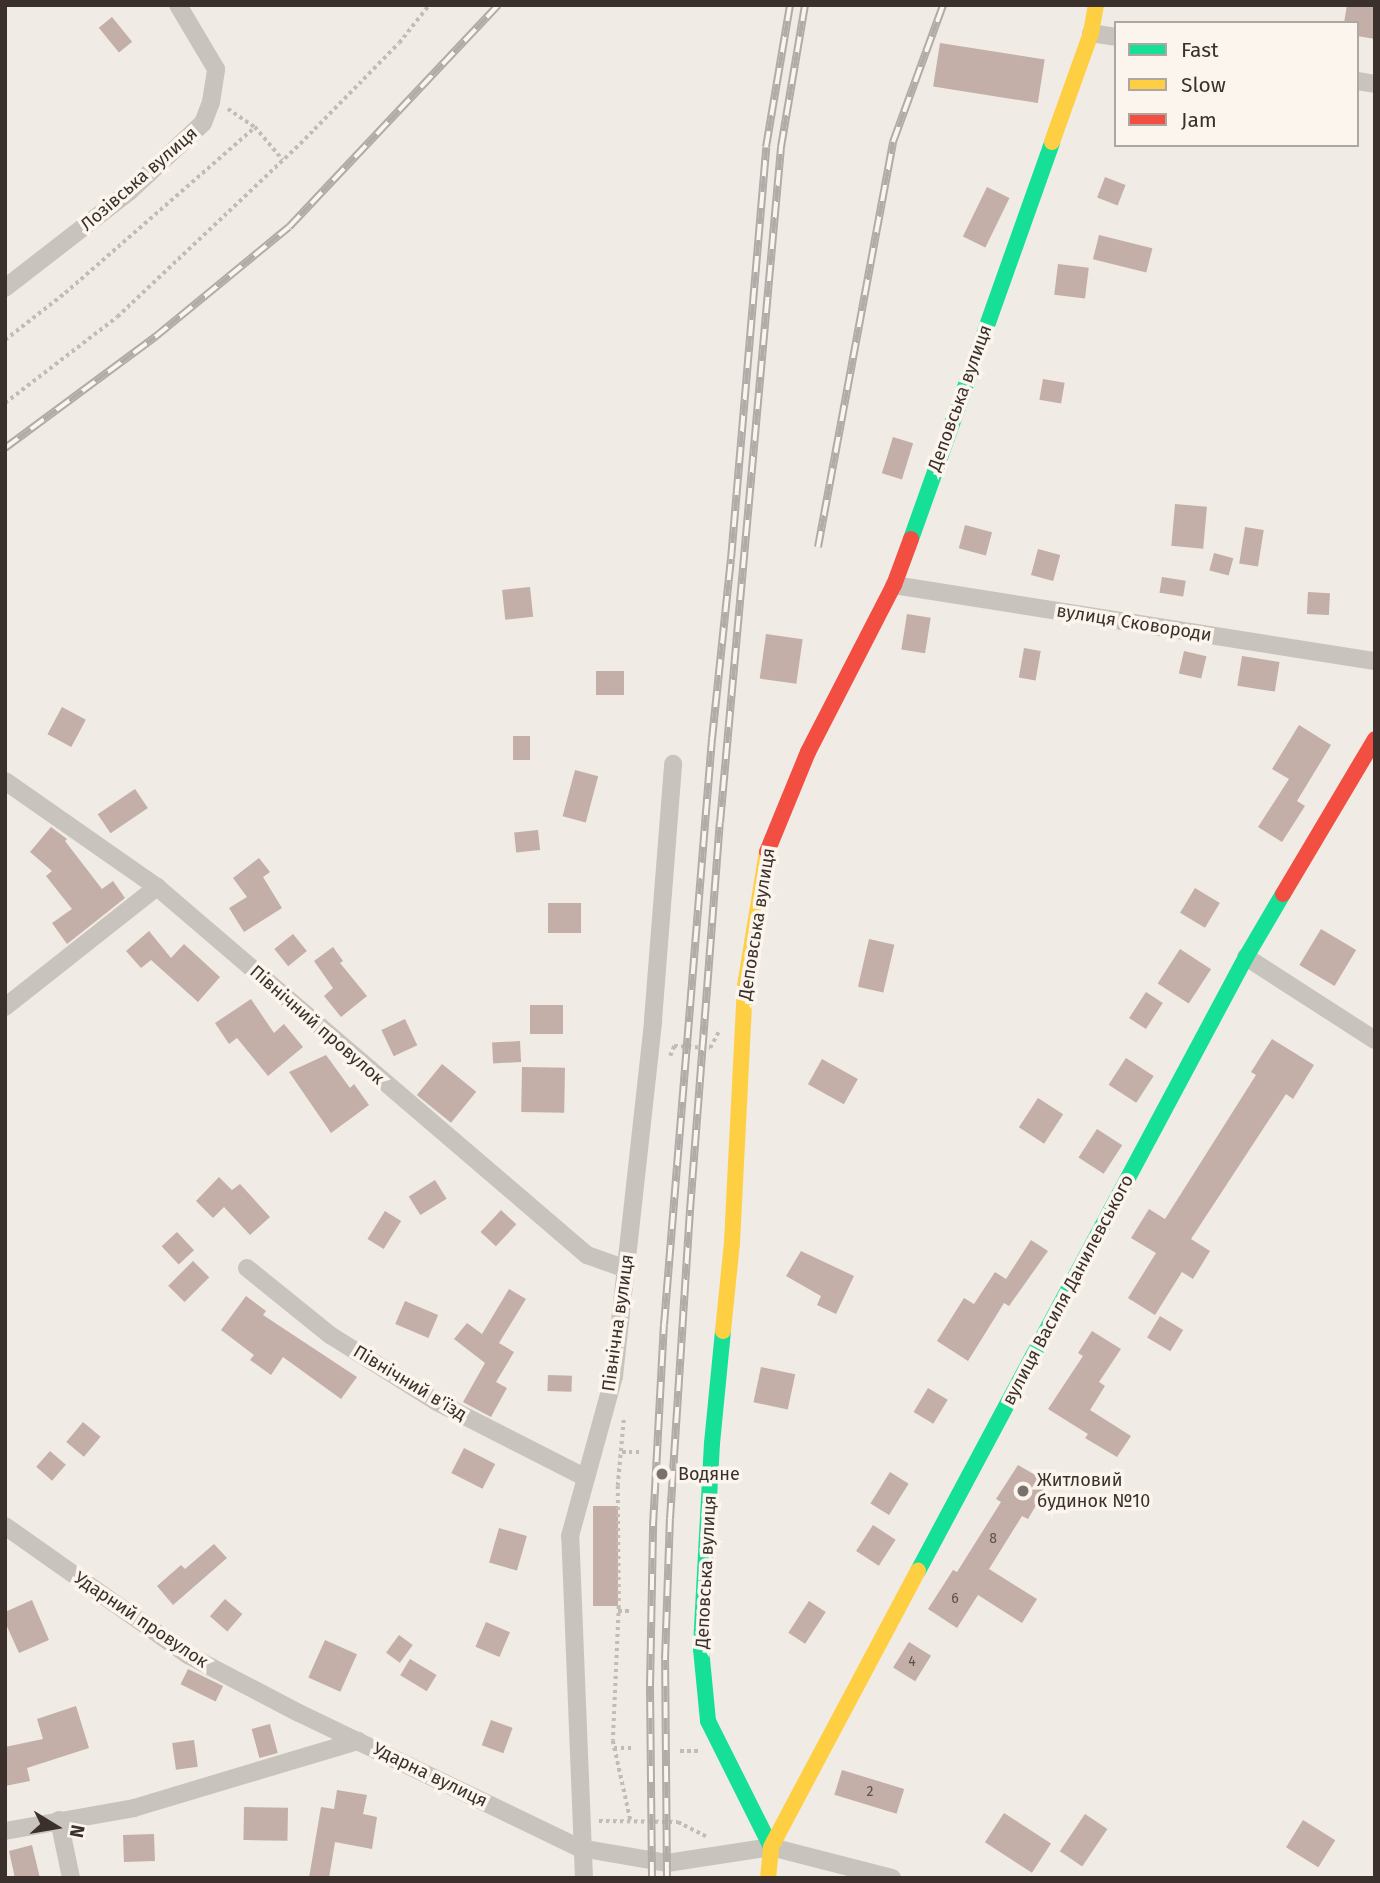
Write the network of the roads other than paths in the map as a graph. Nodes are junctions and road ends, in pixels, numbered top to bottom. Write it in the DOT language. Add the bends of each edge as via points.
graph roads {
  1 [pos="178,5"];
  2 [pos="1096,5"];
  3 [pos="1091,33"];
  4 [pos="1114,37"];
  5 [pos="5,288"];
  6 [pos="894,585"];
  7 [pos="1375,661"];
  8 [pos="1375,739"];
  9 [pos="673,764"];
  10 [pos="5,781"];
  11 [pos="157,887"];
  12 [pos="1246,957"];
  13 [pos="5,1007"];
  14 [pos="1375,1041"];
  15 [pos="247,1268"];
  16 [pos="626,1269"];
  17 [pos="586,1478"];
  18 [pos="5,1526"];
  19 [pos="358,1741"];
  20 [pos="59,1820"];
  21 [pos="5,1831"];
  22 [pos="771,1847"];
  23 [pos="580,1848"];
  24 [pos="71,1878"];
  25 [pos="584,1878"];
  26 [pos="768,1878"];
  27 [pos="892,1878"];
  1 -- 5 [label="street, Лозівська вулиця" via="216,69 203,122 130,191"];
  2 -- 3 [label="street, Деповська вулиця"];
  3 -- 4 [label="street"];
  3 -- 6 [label="street, Деповська вулиця"];
  6 -- 7 [label="street, вулиця Сковороди"];
  6 -- 22 [label="street, Деповська вулиця" via="808,752 766,849 745,986 732,1242 712,1443 701,1649 708,1721"];
  8 -- 12 [label="street, вулиця Василя Данилевського"];
  9 -- 16 [label="street, Північна вулиця" via="653,1020"];
  10 -- 11 [label="street, Північний провулок"];
  11 -- 13 [label="street"];
  11 -- 16 [label="street, Північний провулок" via="587,1255"];
  12 -- 14 [label="street"];
  12 -- 22 [label="street, вулиця Василя Данилевського"];
  15 -- 17 [label="street, Північний в'їзд" via="330,1335 438,1402"];
  16 -- 17 [label="street, Північна вулиця" via="614,1376"];
  17 -- 23 [label="street, Північна вулиця" via="570,1536"];
  18 -- 19 [label="street, Ударний провулок" via="188,1655"];
  19 -- 20 [label="street, Ударна вулиця" via="134,1808"];
  19 -- 23 [label="street, Ударна вулиця"];
  20 -- 21 [label="street, Ударна вулиця"];
  20 -- 24 [label="street"];
  22 -- 23 [label="street, Ударна вулиця" via="667,1863"];
  22 -- 26 [label="street"];
  22 -- 27 [label="street"];
  23 -- 25 [label="street, Північна вулиця"];
}
